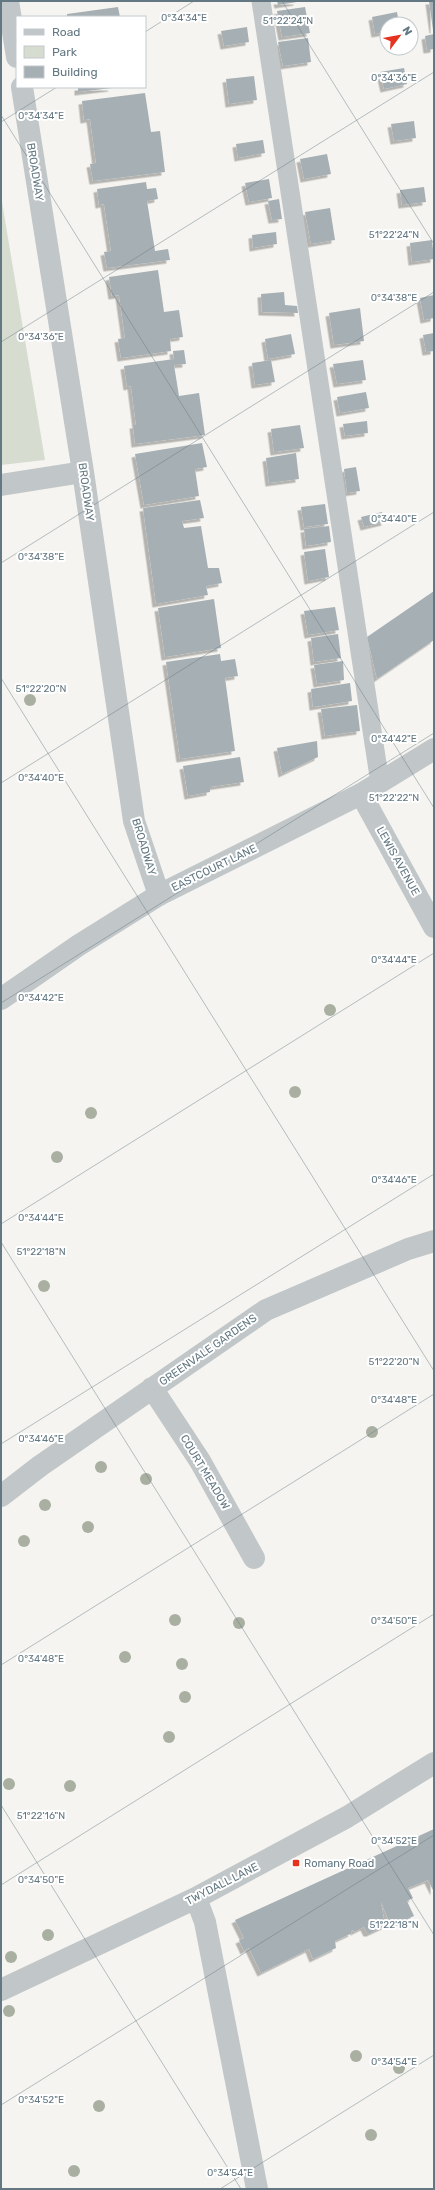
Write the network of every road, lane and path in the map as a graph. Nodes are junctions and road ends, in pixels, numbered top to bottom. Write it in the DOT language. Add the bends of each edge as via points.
graph roads {
  1 [pos="8,1"];
  2 [pos="261,1"];
  3 [pos="16,51"];
  4 [pos="22,88"];
  5 [pos="83,472"];
  6 [pos="1,485"];
  7 [pos="434,749"];
  8 [pos="380,782"];
  9 [pos="361,794"];
  10 [pos="159,895"];
  11 [pos="434,927"];
  12 [pos="1,999"];
  13 [pos="434,1241"];
  14 [pos="152,1388"];
  15 [pos="1,1496"];
  16 [pos="254,1558"];
  17 [pos="434,1763"];
  18 [pos="196,1898"];
  19 [pos="1,1990"];
  20 [pos="257,2189"];
  1 -- 3 [label="street"];
  2 -- 8 [label="lane"];
  4 -- 5 [label="street, BROADWAY"];
  5 -- 6 [label="street"];
  5 -- 10 [label="street, BROADWAY" via="134,820"];
  7 -- 8 [label="street, EASTCOURT LANE"];
  8 -- 9 [label="street, EASTCOURT LANE"];
  9 -- 10 [label="street, EASTCOURT LANE"];
  9 -- 11 [label="street, LEWIS AVENUE"];
  10 -- 12 [label="street, EASTCOURT LANE"];
  13 -- 14 [label="street, GREENVALE GARDENS" via="408,1249 266,1310"];
  14 -- 15 [label="street, GREENVALE GARDENS"];
  14 -- 16 [label="street, COURT MEADOW" via="200,1461"];
  17 -- 18 [label="street, TWYDALL LANE" via="346,1817"];
  18 -- 19 [label="street, TWYDALL LANE"];
  18 -- 20 [label="street" via="204,1922"];
}
